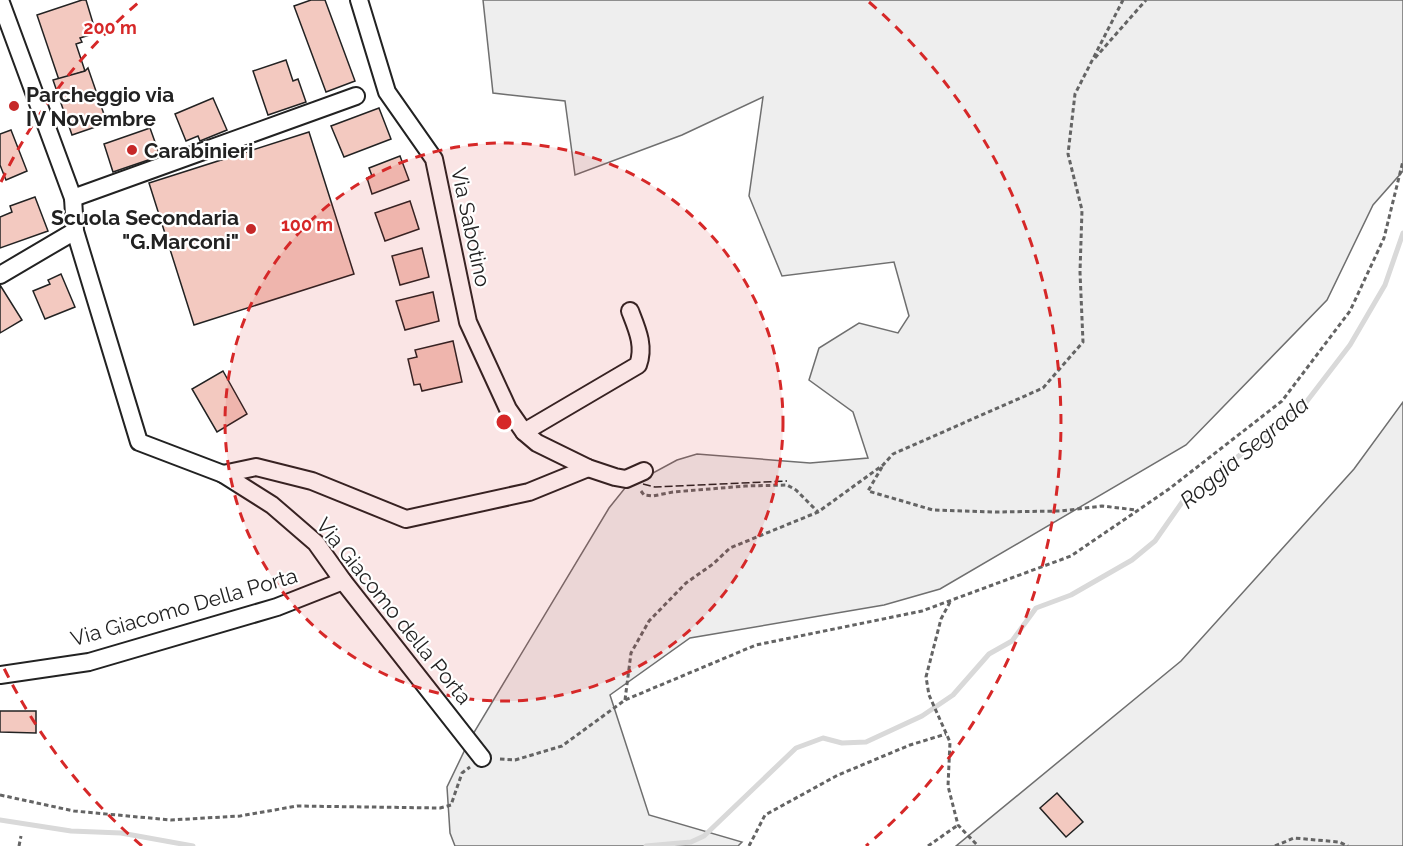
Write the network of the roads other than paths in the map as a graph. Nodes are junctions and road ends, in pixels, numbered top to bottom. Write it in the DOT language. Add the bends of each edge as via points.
graph roads {
  1 [pos="0,0"];
  2 [pos="358,0"];
  3 [pos="356,96"];
  4 [pos="73,198"];
  5 [pos="75,231"];
  6 [pos="0,275"];
  7 [pos="630,311"];
  8 [pos="524,432"];
  9 [pos="588,468"];
  10 [pos="644,471"];
  11 [pos="223,474"];
  12 [pos="343,581"];
  13 [pos="0,675"];
  14 [pos="482,758"];
  1 -- 4 [label="street"];
  2 -- 8 [label="street, Via Sabotino" via="387,92 434,159 468,322 508,409"];
  3 -- 4 [label="street"];
  4 -- 5 [label="street"];
  5 -- 6 [label="street"];
  5 -- 11 [label="street, Via Giacomo della Porta" via="139,442"];
  7 -- 8 [label="street" via="641,344 638,365"];
  8 -- 9 [label="street, Via Sabotino" via="537,443"];
  9 -- 10 [label="street, Via Sabotino" via="626,479"];
  9 -- 11 [label="street" via="529,492 406,519 312,481 256,467"];
  11 -- 12 [label="street, Via Giacomo della Porta" via="272,505 316,543"];
  12 -- 13 [label="street, Via Giacomo Della Porta" via="277,607 89,662"];
  12 -- 14 [label="street, Via Giacomo della Porta"];
}
